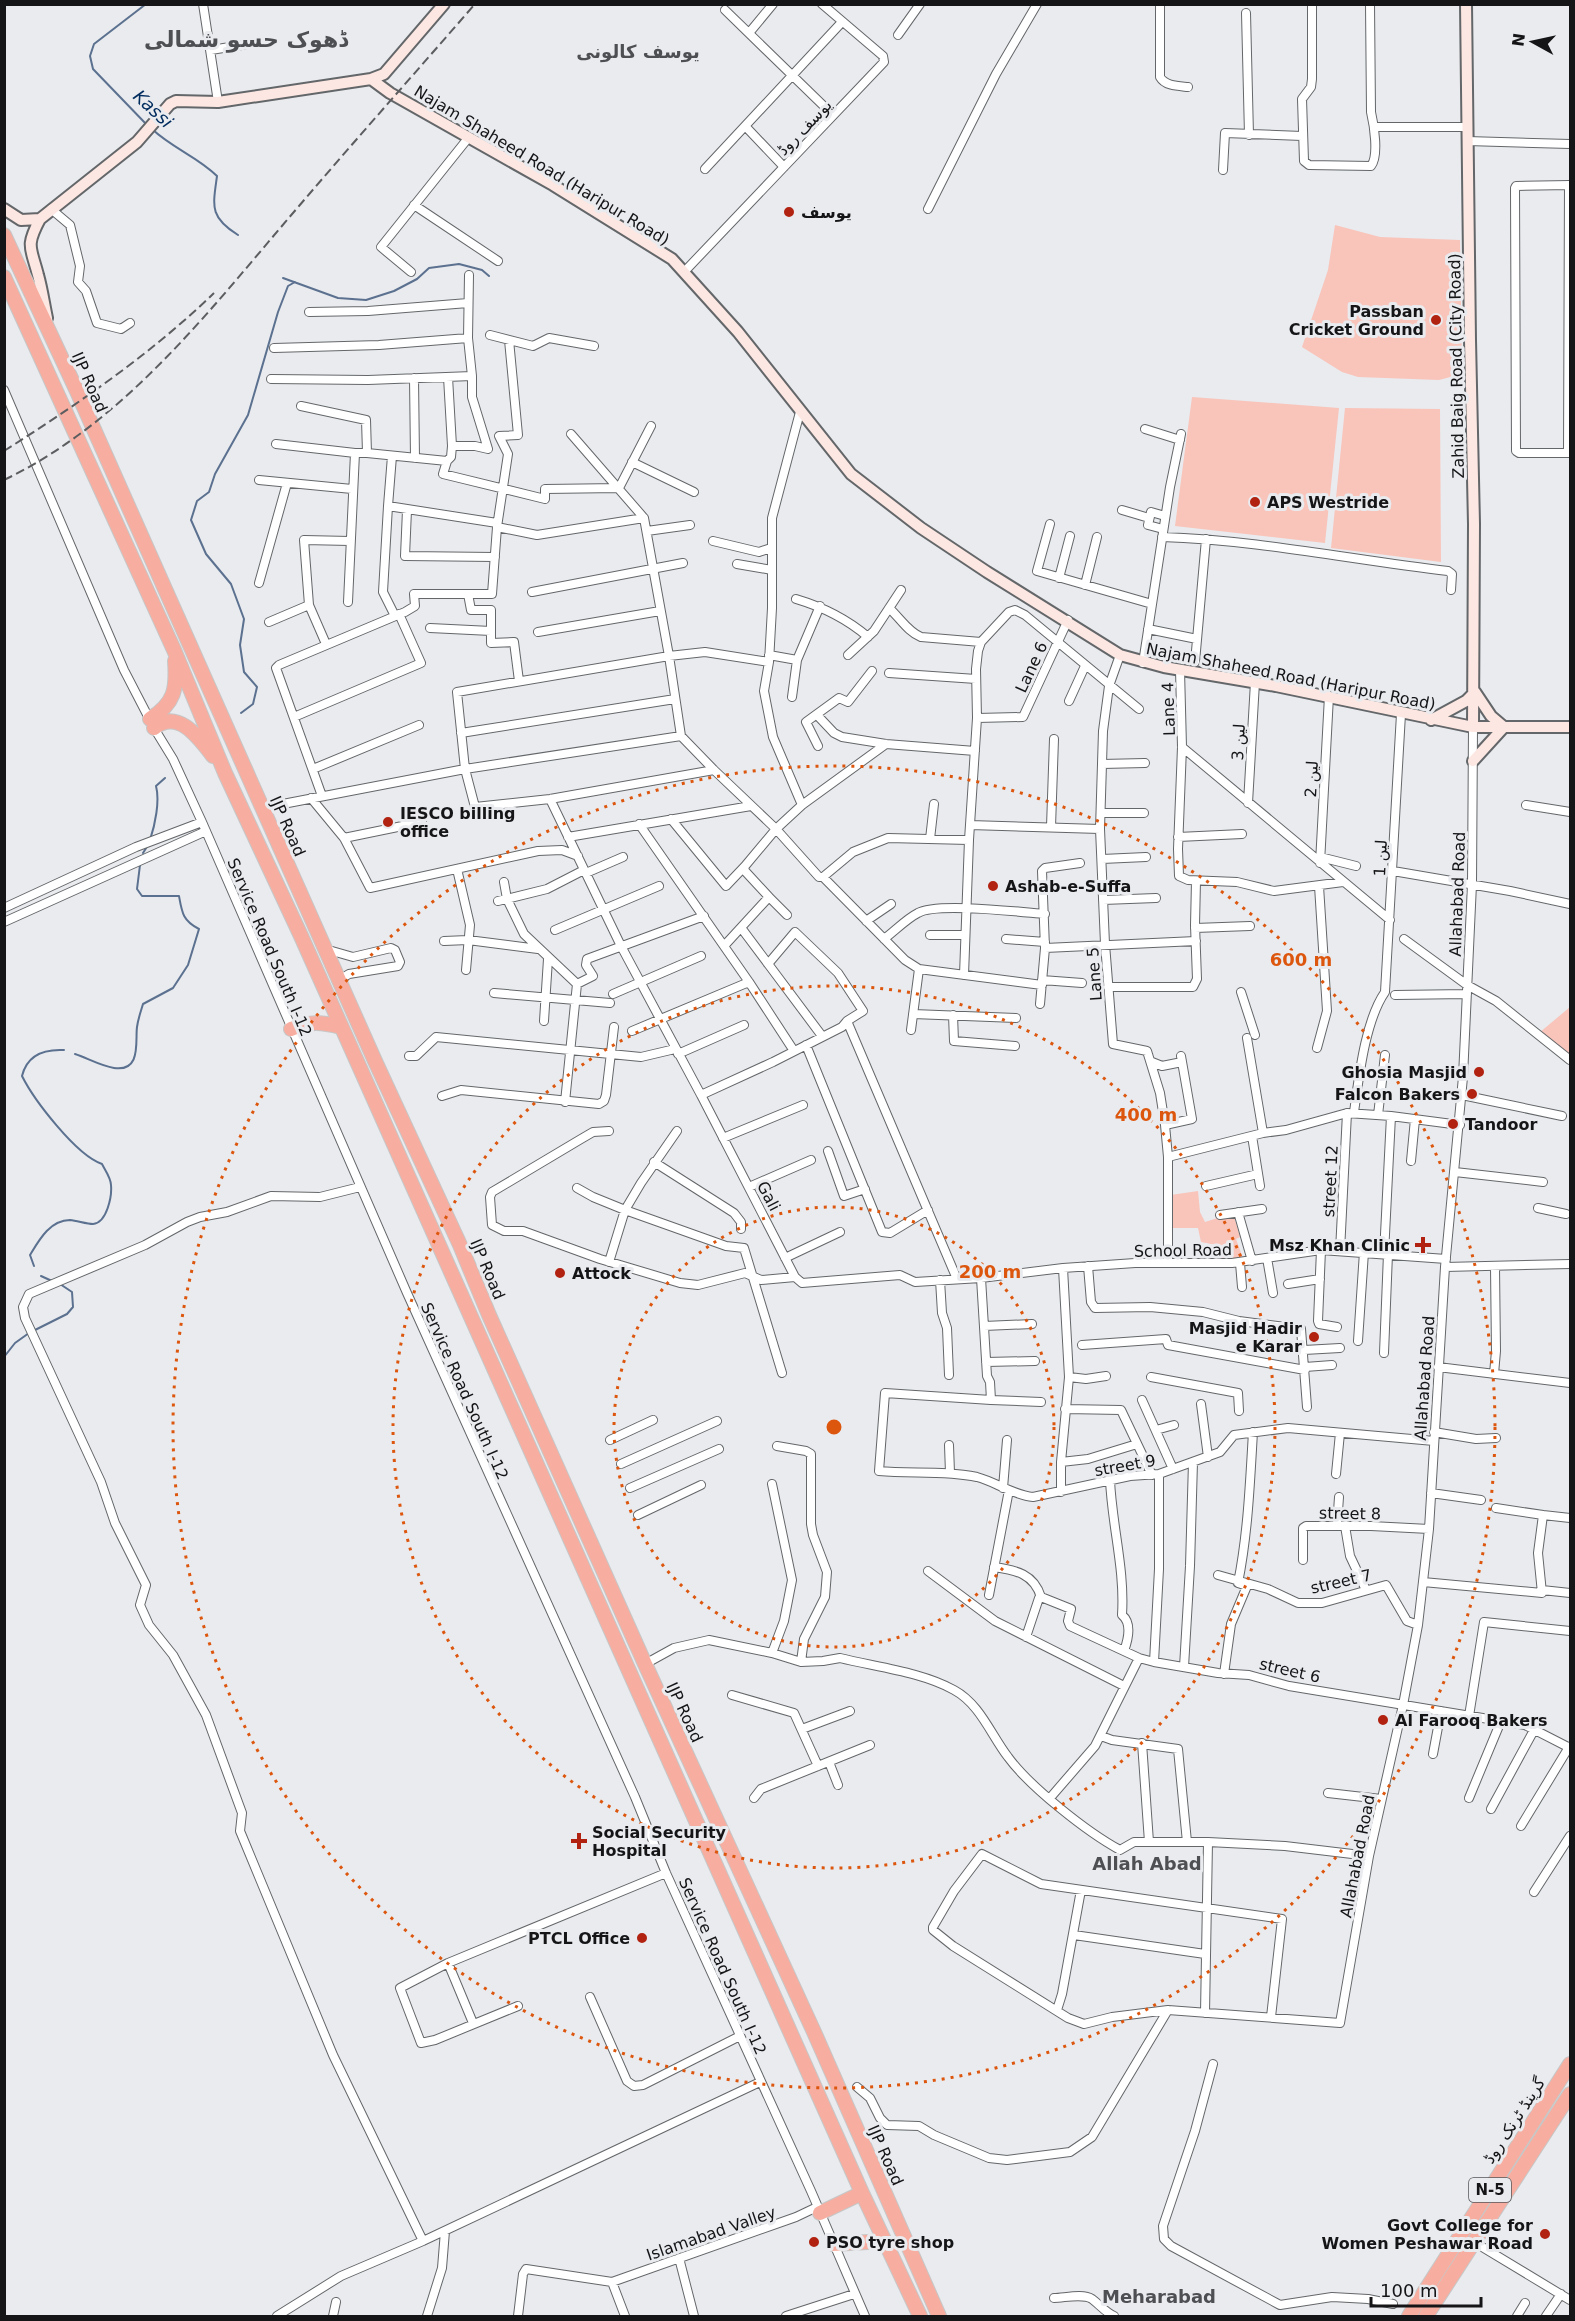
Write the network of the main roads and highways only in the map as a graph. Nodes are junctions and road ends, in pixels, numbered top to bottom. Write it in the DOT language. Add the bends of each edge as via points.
graph roads {
  1 [pos="444,4"];
  2 [pos="1466,4"];
  3 [pos="371,79"];
  4 [pos="4,209"];
  5 [pos="40,219"];
  6 [pos="4,235"];
  7 [pos="4,277"];
  8 [pos="49,330"];
  9 [pos="174,650"];
  10 [pos="1475,692"];
  11 [pos="1431,720"];
  12 [pos="1473,727"];
  13 [pos="1504,727"];
  14 [pos="1570,727"];
  15 [pos="1473,761"];
  16 [pos="225,773"];
  17 [pos="341,1028"];
  18 [pos="291,1029"];
  19 [pos="717,1821"];
  20 [pos="700,1828"];
  21 [pos="1570,2064"];
  22 [pos="1570,2094"];
  23 [pos="1510,2158"];
  24 [pos="1527,2159"];
  25 [pos="862,2193"];
  26 [pos="818,2210"];
  27 [pos="1459,2237"];
  28 [pos="885,2241"];
  29 [pos="1474,2242"];
  30 [pos="833,2244"];
  31 [pos="920,2316"];
  32 [pos="939,2316"];
  33 [pos="1409,2316"];
  34 [pos="1426,2316"];
  1 -- 3 [label="main road" via="384,74"];
  2 -- 10 [label="main road, Zahid Baig Road (City Road)"];
  3 -- 5 [label="main road" via="218,102 176,101 134,142"];
  3 -- 11 [label="main road, Najam Shaheed Road (Haripur Road)" via="672,259 738,332 851,474 921,528 1120,655 1143,663 1329,696"];
  4 -- 5 [label="main road" via="21,220"];
  5 -- 8 [label="main road" via="30,245"];
  6 -- 8 [label="highway, IJP Road"];
  7 -- 9 [label="highway, IJP Road"];
  8 -- 19 [label="highway, IJP Road"];
  9 -- 16 [label="highway, IJP Road"];
  9 -- 16 [label="highway" via="174,695 152,723 182,723 198,737"];
  10 -- 11 [label="main road"];
  10 -- 12 [label="main road, Zahid Baig Road (City Road)"];
  10 -- 13 [label="main road"];
  11 -- 12 [label="main road, Najam Shaheed Road (Haripur Road)"];
  12 -- 13 [label="main road, Najam Shaheed Road (Haripur Road)"];
  13 -- 14 [label="main road, Najam Shaheed Road (Haripur Road)"];
  13 -- 15 [label="main road"];
  16 -- 17 [label="highway, IJP Road"];
  17 -- 18 [label="highway" via="308,1022"];
  17 -- 20 [label="highway, IJP Road"];
  19 -- 20 [label="highway"];
  19 -- 32 [label="highway, IJP Road"];
  20 -- 25 [label="highway, IJP Road"];
  21 -- 23 [label="highway, گرینڈ ٹرنک روڈ / N-5"];
  22 -- 24 [label="highway, گرینڈ ٹرنک روڈ / N-5"];
  23 -- 24 [label="highway" via="1493,2192 1496,2195 1500,2195 1520,2162"];
  23 -- 27 [label="highway, گرینڈ ٹرنک روڈ / N-5"];
  24 -- 29 [label="highway, گرینڈ ٹرنک روڈ / N-5"];
  25 -- 26 [label="highway"];
  25 -- 28 [label="highway, IJP Road"];
  27 -- 29 [label="highway" via="1481,2218 1484,2222"];
  27 -- 33 [label="highway, گرینڈ ٹرنک روڈ / N-5"];
  28 -- 30 [label="highway"];
  28 -- 31 [label="highway, IJP Road"];
  29 -- 34 [label="highway, گرینڈ ٹرنک روڈ / N-5"];
}
